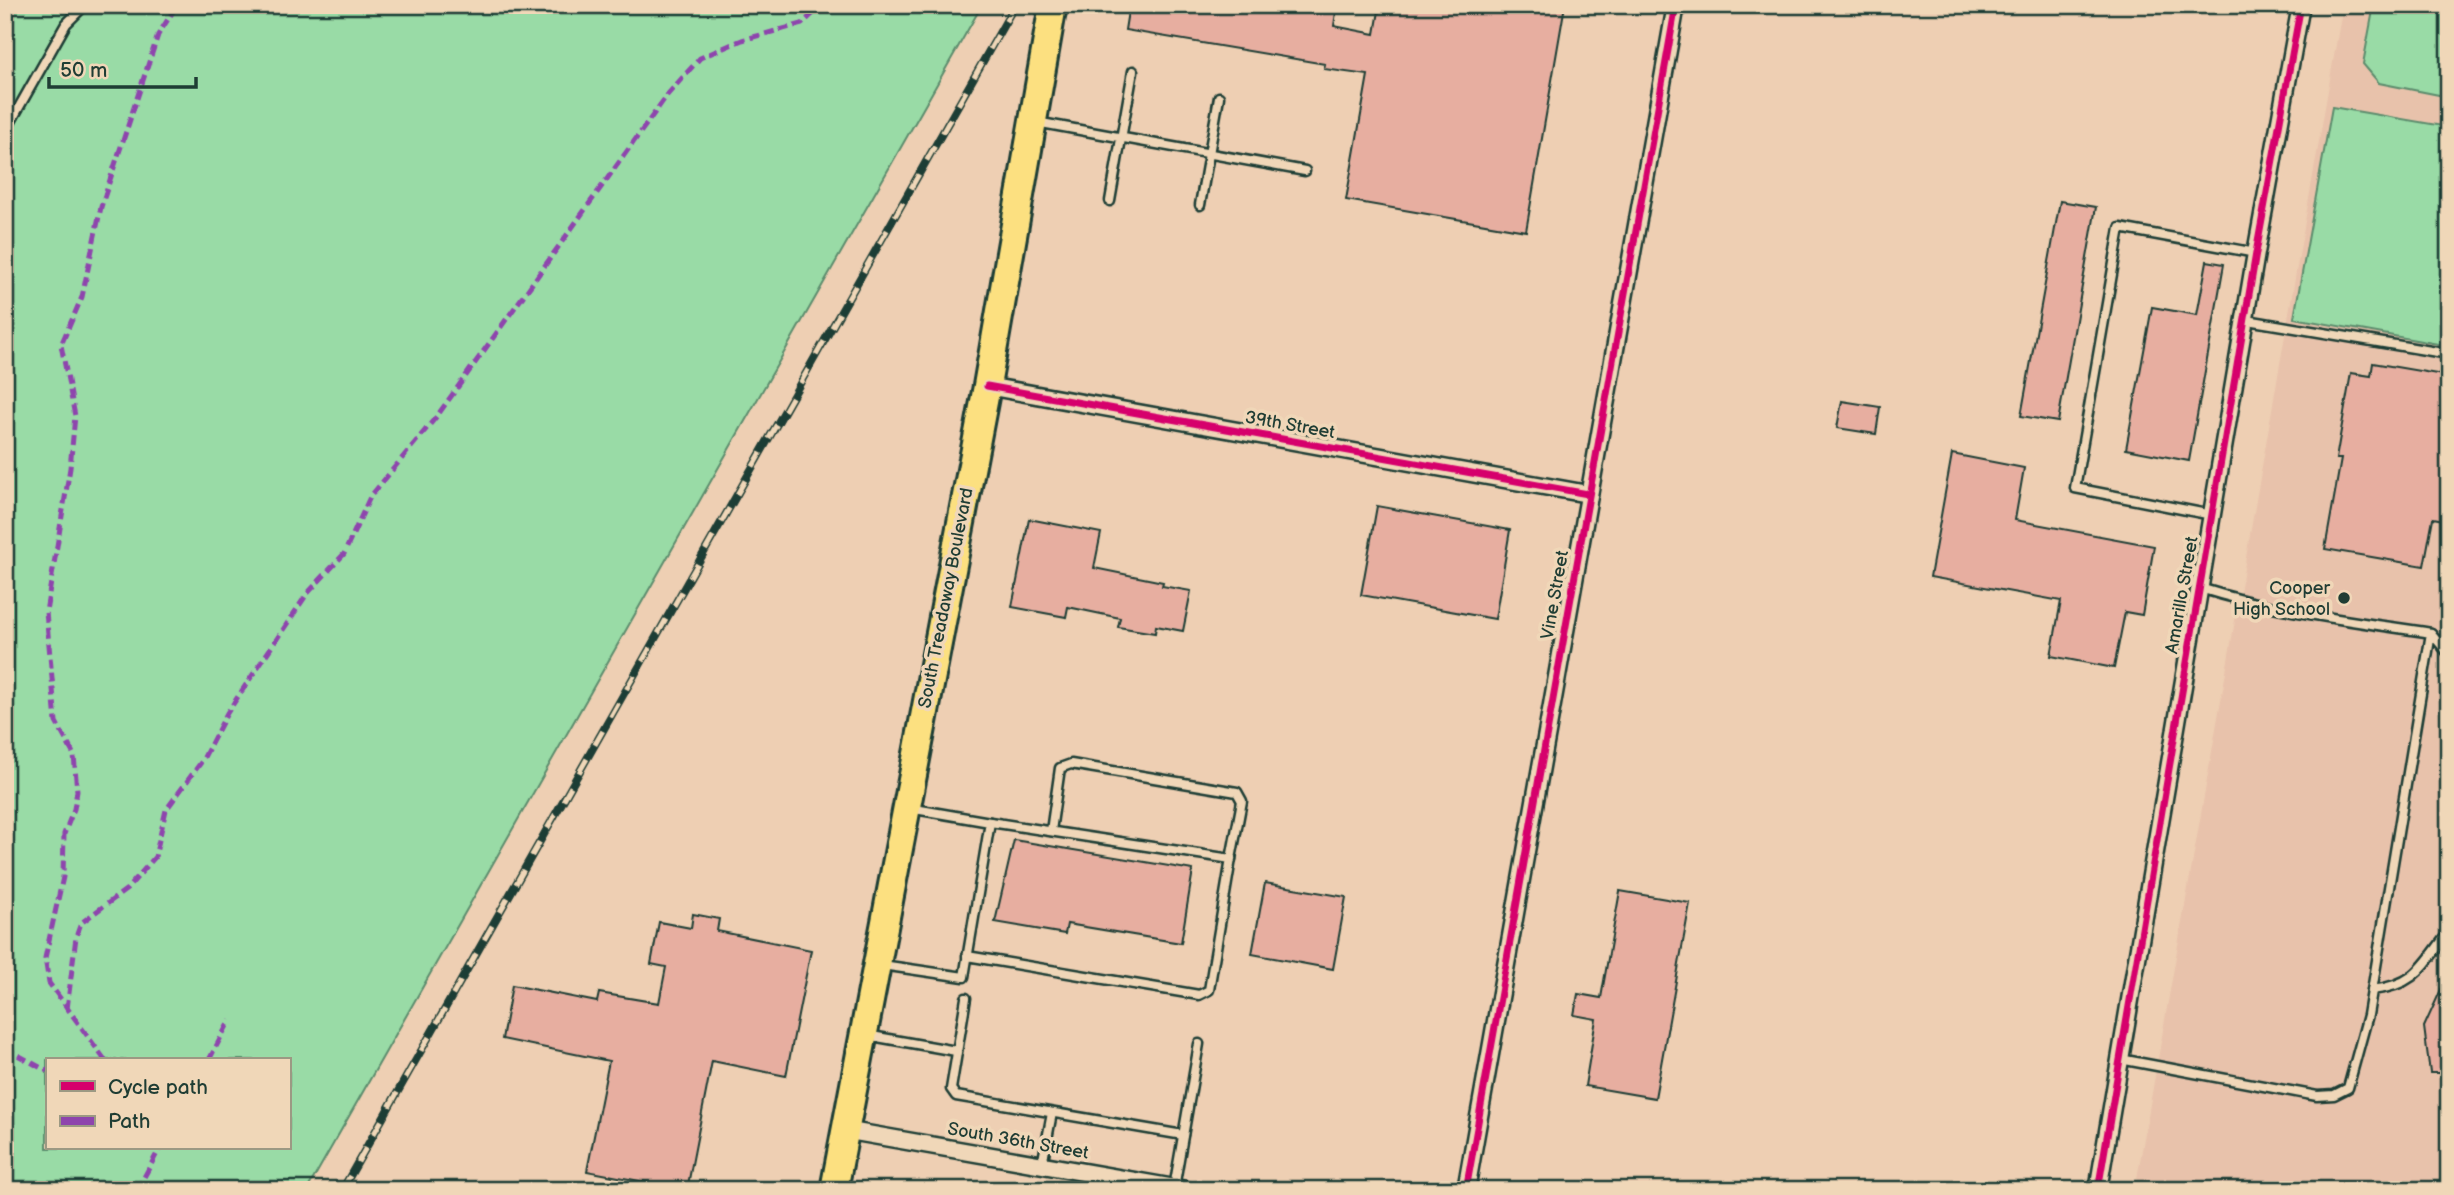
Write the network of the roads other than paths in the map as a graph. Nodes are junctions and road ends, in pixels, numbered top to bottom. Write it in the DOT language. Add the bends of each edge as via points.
graph roads {
  1 [pos="85,5"];
  2 [pos="1053,5"];
  3 [pos="1676,5"];
  4 [pos="2301,5"];
  5 [pos="1133,71"];
  6 [pos="1219,97"];
  7 [pos="1033,121"];
  8 [pos="5,132"];
  9 [pos="1121,138"];
  10 [pos="1209,154"];
  11 [pos="1305,171"];
  12 [pos="1110,201"];
  13 [pos="1200,205"];
  14 [pos="2256,253"];
  15 [pos="2246,320"];
  16 [pos="2449,354"];
  17 [pos="987,386"];
  18 [pos="1588,495"];
  19 [pos="2212,515"];
  20 [pos="2200,588"];
  21 [pos="2431,633"];
  22 [pos="2449,654"];
  23 [pos="906,808"];
  24 [pos="990,822"];
  25 [pos="1051,831"];
  26 [pos="1231,859"];
  27 [pos="2449,932"];
  28 [pos="967,957"];
  29 [pos="876,964"];
  30 [pos="2372,990"];
  31 [pos="966,998"];
  32 [pos="863,1034"];
  33 [pos="1199,1044"];
  34 [pos="956,1051"];
  35 [pos="2119,1059"];
  36 [pos="1052,1112"];
  37 [pos="844,1130"];
  38 [pos="1183,1135"];
  39 [pos="1042,1165"];
  40 [pos="1180,1189"];
  41 [pos="834,1190"];
  42 [pos="1466,1190"];
  43 [pos="2098,1190"];
  1 -- 8 [label="lane" via="66,24"];
  2 -- 7 [label="main road, South Treadaway Boulevard"];
  3 -- 18 [label="street, Vine Street"];
  4 -- 14 [label="street, Amarillo Street"];
  5 -- 9 [label="lane"];
  6 -- 10 [label="lane"];
  7 -- 9 [label="lane"];
  7 -- 17 [label="main road, South Treadaway Boulevard"];
  9 -- 10 [label="lane"];
  9 -- 12 [label="lane"];
  10 -- 11 [label="lane"];
  10 -- 13 [label="lane"];
  14 -- 15 [label="street, Amarillo Street"];
  14 -- 19 [label="lane" via="2120,228 2074,488"];
  15 -- 16 [label="lane"];
  15 -- 19 [label="street, Amarillo Street"];
  17 -- 18 [label="street, 39th Street"];
  17 -- 23 [label="main road, South Treadaway Boulevard"];
  18 -- 42 [label="street, Vine Street"];
  19 -- 20 [label="street, Amarillo Street"];
  20 -- 21 [label="lane" via="2293,612"];
  20 -- 35 [label="street, Amarillo Street"];
  21 -- 22 [label="lane"];
  21 -- 30 [label="lane"];
  23 -- 24 [label="lane"];
  23 -- 29 [label="main road, South Treadaway Boulevard"];
  24 -- 25 [label="lane"];
  24 -- 28 [label="lane"];
  25 -- 26 [label="lane"];
  25 -- 26 [label="lane" via="1059,768 1071,764 1237,792 1242,801"];
  26 -- 28 [label="lane" via="1209,990 1199,995"];
  27 -- 30 [label="lane" via="2410,981"];
  28 -- 29 [label="lane" via="964,977"];
  29 -- 32 [label="main road, South Treadaway Boulevard"];
  30 -- 35 [label="lane" via="2348,1088 2334,1095 2317,1096"];
  31 -- 34 [label="lane"];
  32 -- 34 [label="lane"];
  32 -- 37 [label="main road, South Treadaway Boulevard"];
  33 -- 38 [label="lane"];
  34 -- 36 [label="lane" via="951,1089 956,1096"];
  35 -- 43 [label="street, Amarillo Street"];
  36 -- 38 [label="lane"];
  36 -- 39 [label="lane"];
  37 -- 39 [label="street, South 36th Street"];
  37 -- 41 [label="main road, South Treadaway Boulevard"];
  38 -- 40 [label="lane"];
  39 -- 40 [label="street, South 36th Street"];
}
